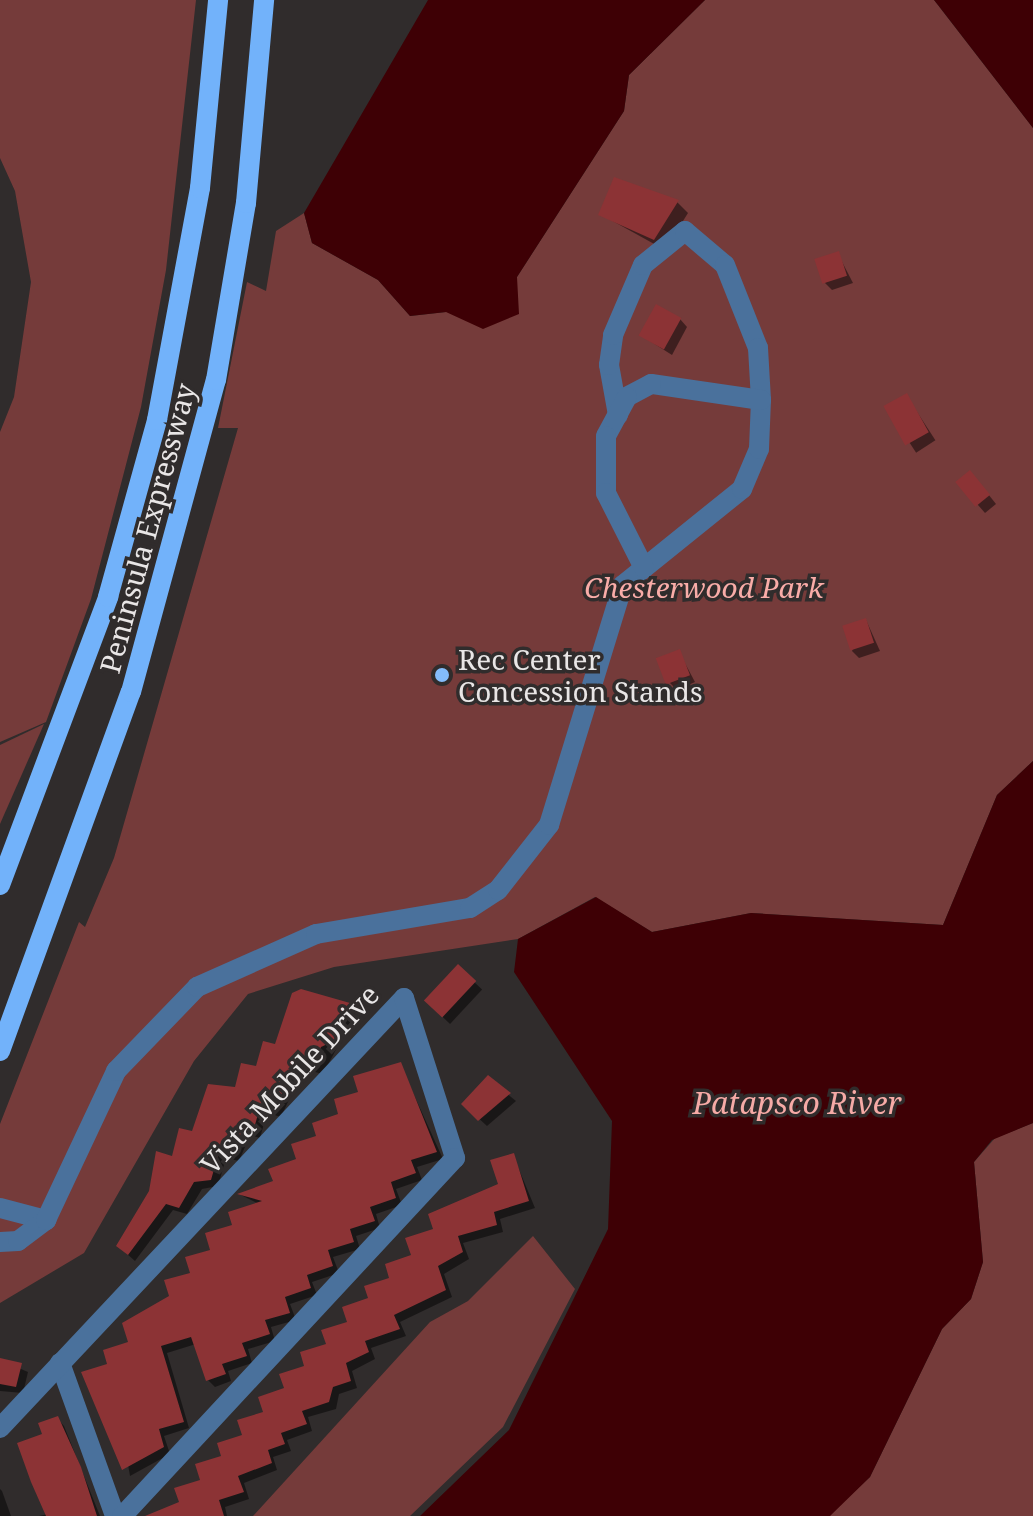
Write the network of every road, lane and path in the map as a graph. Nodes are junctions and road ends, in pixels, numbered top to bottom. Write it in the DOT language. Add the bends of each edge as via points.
graph roads {
  1 [pos="218,0"];
  2 [pos="264,0"];
  3 [pos="761,400"];
  4 [pos="618,415"];
  5 [pos="644,568"];
  6 [pos="0,885"];
  7 [pos="0,1051"];
  8 [pos="0,1208"];
  9 [pos="46,1220"];
  10 [pos="0,1242"];
  11 [pos="60,1363"];
  12 [pos="0,1428"];
  13 [pos="115,1516"];
  14 [pos="122,1516"];
  1 -- 6 [label="main road, Peninsula Expressway" via="200,188 157,420 108,597"];
  2 -- 7 [label="main road, Peninsula Expressway" via="246,203 216,380 131,692"];
  3 -- 4 [label="street" via="651,384 627,397"];
  3 -- 4 [label="street" via="758,348 725,265 685,231 643,265 613,335 609,365"];
  3 -- 5 [label="street" via="759,449 742,489"];
  4 -- 5 [label="street" via="606,436 606,493"];
  5 -- 9 [label="street" via="623,585 549,825 498,890 470,908 316,934 197,987 116,1071"];
  8 -- 9 [label="street"];
  9 -- 10 [label="street" via="18,1241"];
  11 -- 12 [label="street, Vista Mobile Drive"];
  11 -- 13 [label="street"];
  11 -- 14 [label="street, Vista Mobile Drive" via="404,998 455,1158"];
}
